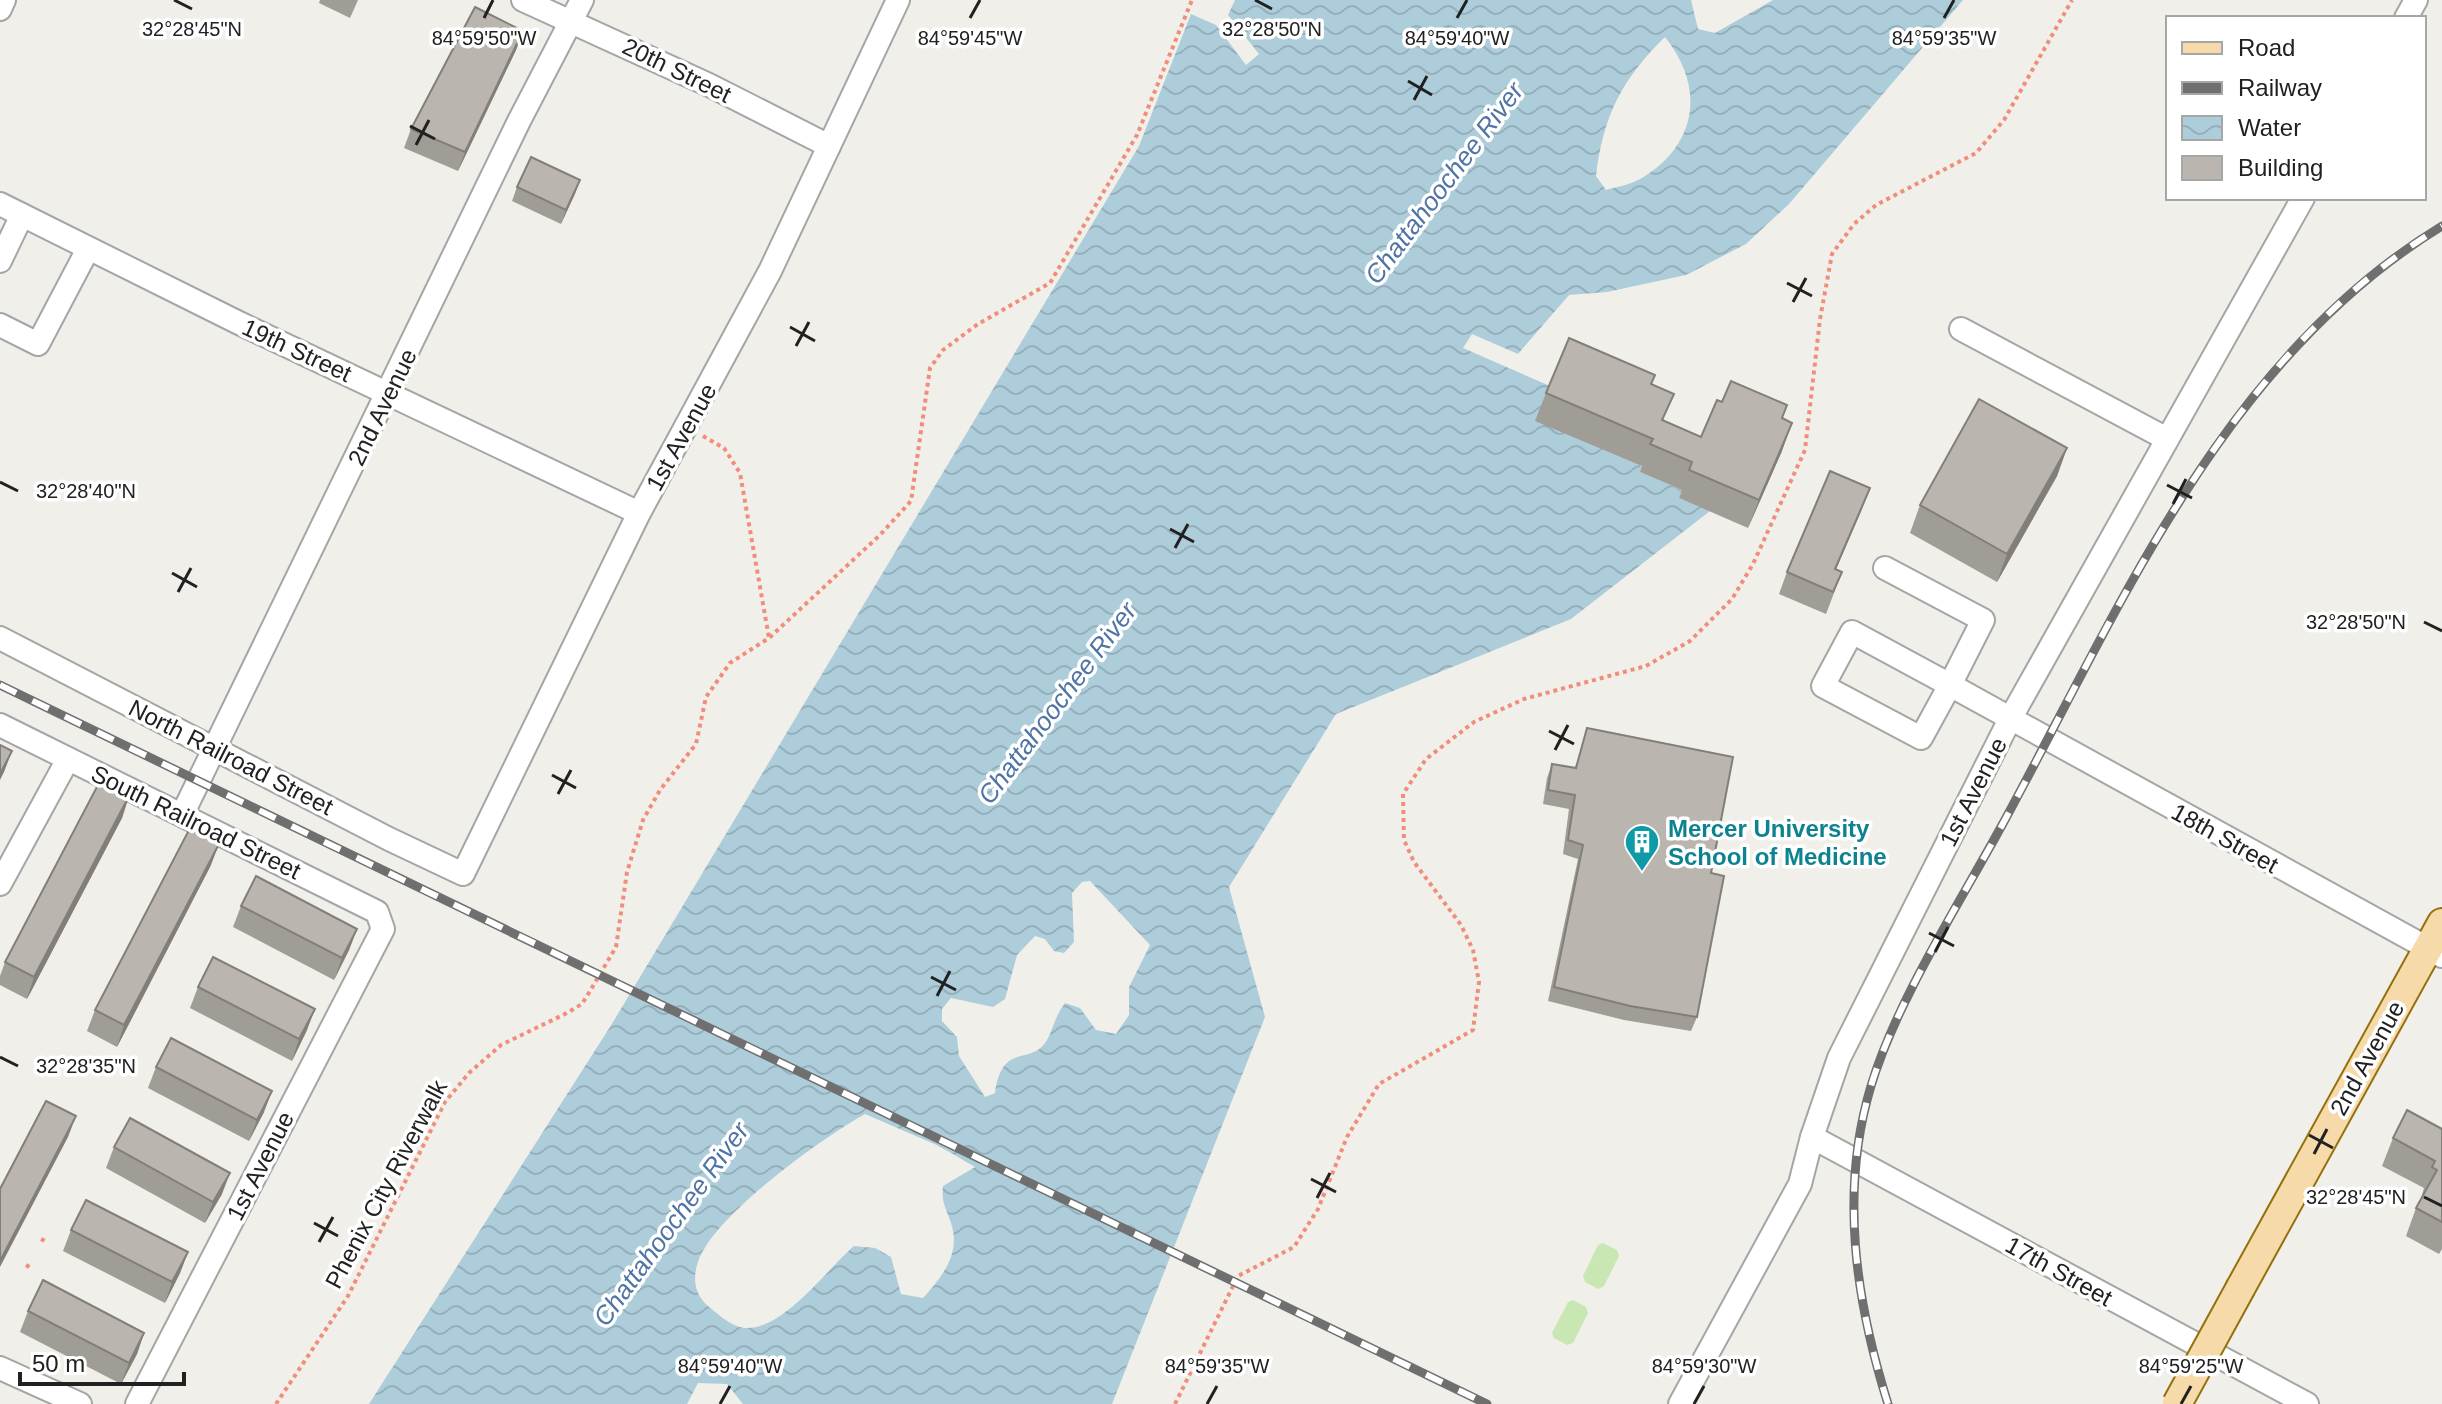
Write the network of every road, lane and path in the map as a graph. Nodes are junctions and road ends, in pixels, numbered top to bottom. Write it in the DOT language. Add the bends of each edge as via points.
graph roads {
  1 [pos="4,0"];
  2 [pos="523,0"];
  3 [pos="898,0"];
  4 [pos="1192,0"];
  5 [pos="2072,0"];
  6 [pos="0,9"];
  7 [pos="577,10"];
  8 [pos="829,146"];
  9 [pos="2302,200"];
  10 [pos="0,204"];
  11 [pos="22,215"];
  12 [pos="88,249"];
  13 [pos="0,261"];
  14 [pos="0,325"];
  15 [pos="1961,329"];
  16 [pos="389,393"];
  17 [pos="687,426"];
  18 [pos="2167,439"];
  19 [pos="639,513"];
  20 [pos="1885,568"];
  21 [pos="0,638"];
  22 [pos="769,638"];
  23 [pos="1950,685"];
  24 [pos="2010,719"];
  25 [pos="0,725"];
  26 [pos="215,746"];
  27 [pos="68,759"];
  28 [pos="182,815"];
  29 [pos="463,874"];
  30 [pos="0,884"];
  31 [pos="2442,923"];
  32 [pos="383,929"];
  33 [pos="2435,952"];
  34 [pos="1812,1137"];
  35 [pos="0,1368"];
  36 [pos="80,1404"];
  37 [pos="137,1404"];
  38 [pos="276,1404"];
  39 [pos="1175,1404"];
  40 [pos="1680,1404"];
  41 [pos="2177,1404"];
  42 [pos="2307,1404"];
  1 -- 6 [label="street"];
  2 -- 7 [label="street, 20th Street"];
  3 -- 8 [label="street, 1st Avenue"];
  4 -- 22 [label="path, Phenix City Riverwalk" via="1137,135 1050,283 978,324 943,350 930,368 911,501"];
  5 -- 39 [label="path" via="2004,120 1976,153 1876,205 1832,254 1805,450 1732,599 1690,641 1646,666 1524,699 1474,722 1426,759 1403,794 1404,840 1473,950 1479,982 1473,1030 1379,1084 1294,1247 1238,1276"];
  7 -- 8 [label="street, 20th Street"];
  7 -- 16 [label="street, 2nd Avenue"];
  8 -- 17 [label="street, 1st Avenue"];
  9 -- 18 [label="street, 1st Avenue"];
  10 -- 11 [label="street, 19th Street"];
  11 -- 12 [label="street, 19th Street"];
  11 -- 13 [label="street"];
  12 -- 14 [label="street" via="38,344"];
  12 -- 16 [label="street, 19th Street"];
  15 -- 18 [label="street"];
  16 -- 19 [label="street, 19th Street"];
  16 -- 26 [label="street, 2nd Avenue"];
  17 -- 19 [label="street, 1st Avenue"];
  17 -- 22 [label="path" via="724,448 740,473"];
  18 -- 24 [label="street, 1st Avenue"];
  19 -- 29 [label="street, 1st Avenue"];
  20 -- 23 [label="street" via="1983,620"];
  21 -- 26 [label="street, North Railroad Street"];
  22 -- 38 [label="path, Phenix City Riverwalk" via="730,663 706,697 696,744 643,820 627,872 616,947 582,1004 501,1045 445,1102 348,1296"];
  23 -- 23 [label="street" via="1852,632 1823,686 1921,738"];
  23 -- 24 [label="street, 18th Street"];
  24 -- 33 [label="street, 18th Street"];
  24 -- 34 [label="street, 1st Avenue" via="1839,1058"];
  25 -- 27 [label="street, South Railroad Street"];
  26 -- 28 [label="street, 2nd Avenue"];
  26 -- 29 [label="street, North Railroad Street"];
  27 -- 28 [label="street, South Railroad Street"];
  27 -- 30 [label="street"];
  28 -- 32 [label="street, South Railroad Street" via="377,912"];
  31 -- 33 [label="main road, 2nd Avenue"];
  32 -- 37 [label="street, 1st Avenue"];
  33 -- 41 [label="main road, 2nd Avenue, bridge"];
  34 -- 40 [label="street, 1st Avenue" via="1800,1184"];
  34 -- 42 [label="street, 17th Street"];
  35 -- 36 [label="street"];
}
